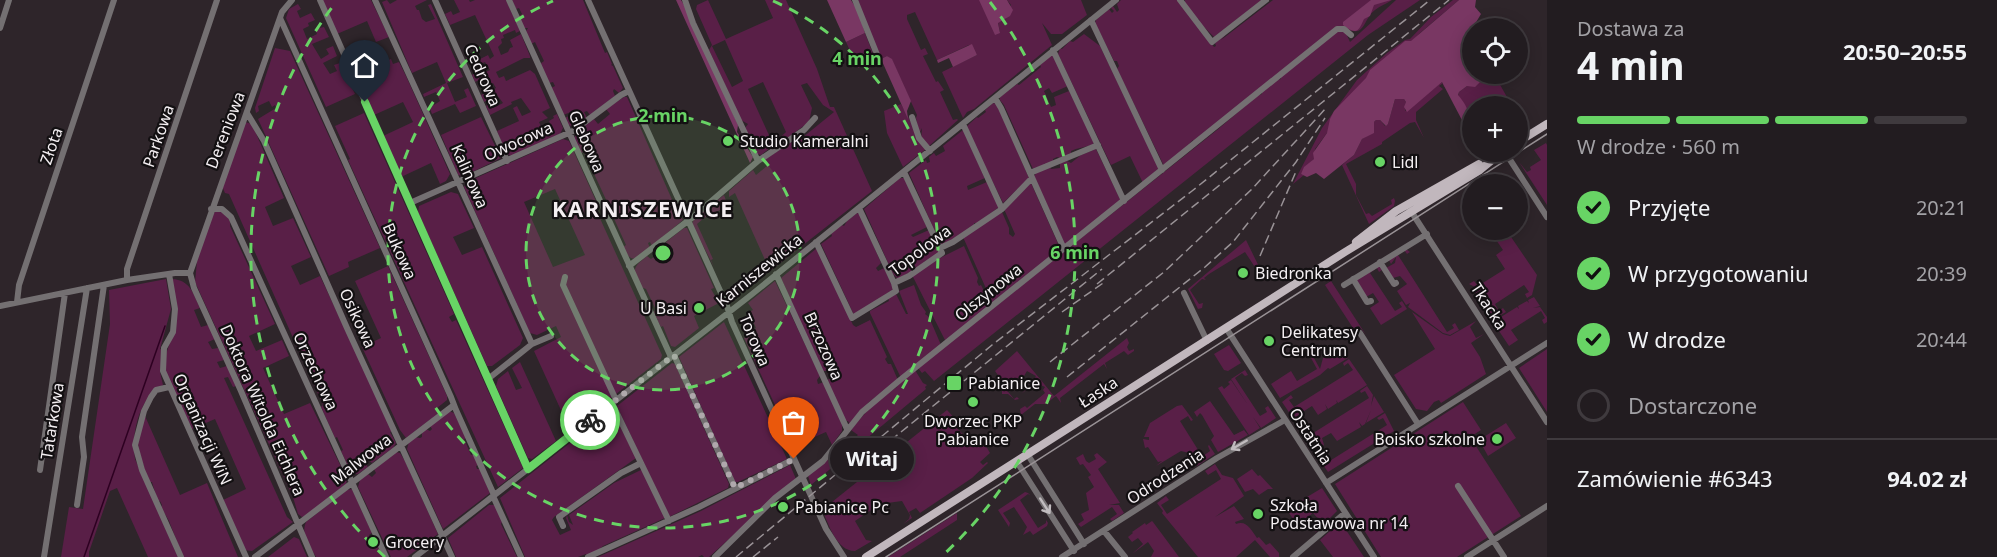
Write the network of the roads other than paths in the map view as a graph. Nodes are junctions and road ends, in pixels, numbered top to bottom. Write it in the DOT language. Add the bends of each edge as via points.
graph roads {
  1 [pos="9,0"];
  2 [pos="114,0"];
  3 [pos="218,0"];
  4 [pos="292,0"];
  5 [pos="320,0"];
  6 [pos="375,0"];
  7 [pos="435,0"];
  8 [pos="509,0"];
  9 [pos="588,0"];
  10 [pos="855,0"];
  11 [pos="1116,0"];
  12 [pos="1180,0"];
  13 [pos="1266,0"];
  14 [pos="688,1"];
  15 [pos="280,18"];
  16 [pos="1091,20"];
  17 [pos="0,28"];
  18 [pos="1351,35"];
  19 [pos="1053,50"];
  20 [pos="878,57"];
  21 [pos="629,91"];
  22 [pos="995,98"];
  23 [pos="247,113"];
  24 [pos="912,117"];
  25 [pos="815,118"];
  26 [pos="963,124"];
  27 [pos="1547,124"];
  28 [pos="569,133"];
  29 [pos="1528,136"];
  30 [pos="1098,145"];
  31 [pos="930,151"];
  32 [pos="507,161"];
  33 [pos="758,161"];
  34 [pos="1490,162"];
  35 [pos="1508,162"];
  36 [pos="1162,170"];
  37 [pos="904,172"];
  38 [pos="1031,175"];
  39 [pos="458,183"];
  40 [pos="1124,201"];
  41 [pos="410,203"];
  42 [pos="859,208"];
  43 [pos="1409,208"];
  44 [pos="211,209"];
  45 [pos="1002,209"];
  46 [pos="1547,217"];
  47 [pos="688,221"];
  48 [pos="1427,234"];
  49 [pos="816,242"];
  50 [pos="940,248"];
  51 [pos="1064,249"];
  52 [pos="1380,262"];
  53 [pos="629,266"];
  54 [pos="190,273"];
  55 [pos="169,274"];
  56 [pos="776,274"];
  57 [pos="565,277"];
  58 [pos="1353,279"];
  59 [pos="127,280"];
  60 [pos="894,283"];
  61 [pos="1396,284"];
  62 [pos="104,285"];
  63 [pos="1344,285"];
  64 [pos="87,288"];
  65 [pos="65,292"];
  66 [pos="1184,293"];
  67 [pos="1371,301"];
  68 [pos="17,302"];
  69 [pos="0,306"];
  70 [pos="729,311"];
  71 [pos="1226,328"];
  72 [pos="1360,333"];
  73 [pos="551,336"];
  74 [pos="1207,341"];
  75 [pos="1547,343"];
  76 [pos="532,344"];
  77 [pos="672,356"];
  78 [pos="1512,366"];
  79 [pos="488,379"];
  80 [pos="170,387"];
  81 [pos="614,401"];
  82 [pos="454,405"];
  83 [pos="1285,420"];
  84 [pos="1547,422"];
  85 [pos="1418,424"];
  86 [pos="848,429"];
  87 [pos="402,445"];
  88 [pos="1028,455"];
  89 [pos="794,459"];
  90 [pos="1017,462"];
  91 [pos="641,463"];
  92 [pos="528,469"];
  93 [pos="40,470"];
  94 [pos="802,477"];
  95 [pos="1043,480"];
  96 [pos="352,482"];
  97 [pos="1326,483"];
  98 [pos="1033,486"];
  99 [pos="1458,486"];
  100 [pos="735,488"];
  101 [pos="494,496"];
  102 [pos="77,505"];
  103 [pos="1547,506"];
  104 [pos="1345,513"];
  105 [pos="669,521"];
  106 [pos="298,526"];
  107 [pos="563,526"];
  108 [pos="1104,531"];
  109 [pos="443,536"];
  110 [pos="1494,541"];
  111 [pos="1084,544"];
  112 [pos="1074,551"];
  113 [pos="44,557"];
  114 [pos="181,557"];
  115 [pos="246,557"];
  116 [pos="255,557"];
  117 [pos="312,557"];
  118 [pos="386,557"];
  119 [pos="415,557"];
  120 [pos="452,557"];
  121 [pos="520,557"];
  122 [pos="588,557"];
  123 [pos="715,557"];
  124 [pos="844,557"];
  125 [pos="866,557"];
  126 [pos="1064,557"];
  127 [pos="1125,557"];
  128 [pos="1293,557"];
  129 [pos="1374,557"];
  130 [pos="1467,557"];
  131 [pos="1504,557"];
  1 -- 17 [label="street"];
  2 -- 68 [label="street, Złota" via="19,285"];
  3 -- 59 [label="street, Parkowa" via="127,269"];
  4 -- 15 [label="street, Dereniowa"];
  5 -- 41 [label="street"];
  6 -- 39 [label="street, Kalinowa"];
  7 -- 32 [label="street, Cedrowa"];
  8 -- 28 [label="street, Glebowa"];
  9 -- 21 [label="street, Torowa"];
  10 -- 20 [label="street"];
  11 -- 16 [label="street, Karniszewicka"];
  12 -- 13 [label="street" via="1212,42"];
  14 -- 33 [label="street" via="693,23"];
  15 -- 23 [label="street, Dereniowa"];
  15 -- 82 [label="street, Bukowa"];
  16 -- 19 [label="street, Karniszewicka"];
  16 -- 36 [label="street"];
  18 -- 36 [label="street, Olszynowa" via="1337,29"];
  19 -- 22 [label="street, Karniszewicka"];
  19 -- 30 [label="street"];
  21 -- 28 [label="street, Owocowa"];
  21 -- 47 [label="street, Torowa"];
  22 -- 26 [label="street, Karniszewicka"];
  22 -- 38 [label="street"];
  23 -- 44 [label="street, Dereniowa"];
  23 -- 87 [label="street, Osikowa" via="264,141"];
  24 -- 31 [label="street" via="919,138"];
  25 -- 33 [label="street"];
  26 -- 31 [label="street, Karniszewicka"];
  26 -- 45 [label="street"];
  27 -- 29 [label="main road"];
  28 -- 32 [label="street, Owocowa"];
  28 -- 53 [label="street, Glebowa"];
  30 -- 38 [label="street, Topolowa"];
  30 -- 40 [label="street"];
  31 -- 37 [label="street, Karniszewicka"];
  32 -- 39 [label="street, Owocowa"];
  33 -- 47 [label="street"];
  34 -- 43 [label="main road, Łaska"];
  35 -- 46 [label="street"];
  36 -- 40 [label="street, Olszynowa"];
  37 -- 42 [label="street, Karniszewicka"];
  37 -- 50 [label="street"];
  38 -- 45 [label="street, Topolowa"];
  38 -- 51 [label="street"];
  39 -- 41 [label="street, Owocowa"];
  39 -- 76 [label="street, Kalinowa"];
  40 -- 51 [label="street, Olszynowa"];
  41 -- 79 [label="street"];
  42 -- 49 [label="street, Karniszewicka"];
  42 -- 60 [label="street"];
  43 -- 48 [label="street, Tkacka"];
  43 -- 71 [label="main road, Łaska"];
  44 -- 54 [label="street, Dereniowa"];
  44 -- 96 [label="street, Orzechowa" via="222,209 231,216"];
  45 -- 50 [label="street, Topolowa"];
  47 -- 53 [label="street"];
  47 -- 70 [label="street, Torowa"];
  48 -- 52 [label="street"];
  48 -- 78 [label="street, Tkacka"];
  49 -- 56 [label="street, Karniszewicka"];
  49 -- 60 [label="street, Topolowa" via="852,318 896,291"];
  50 -- 60 [label="street, Topolowa" via="940,256"];
  51 -- 86 [label="street, Olszynowa" via="867,408"];
  52 -- 58 [label="street"];
  52 -- 61 [label="street"];
  53 -- 77 [label="street, Glebowa"];
  54 -- 55 [label="street"];
  54 -- 106 [label="street, Doktora Witolda Eichlera"];
  55 -- 59 [label="street"];
  55 -- 80 [label="street, Organizacji WiN" via="175,309 173,332 164,348 163,372"];
  56 -- 70 [label="street, Karniszewicka"];
  56 -- 86 [label="street, Brzozowa"];
  57 -- 81 [label="street" via="563,285"];
  58 -- 63 [label="street"];
  58 -- 67 [label="street"];
  59 -- 62 [label="street"];
  62 -- 64 [label="street"];
  62 -- 102 [label="street" via="82,437 84,458"];
  64 -- 65 [label="street"];
  64 -- 113 [label="street, Tatarkowa"];
  65 -- 68 [label="street"];
  65 -- 93 [label="street"];
  66 -- 74 [label="street"];
  68 -- 69 [label="street"];
  70 -- 77 [label="street, Karniszewicka"];
  70 -- 89 [label="street, Torowa"];
  71 -- 74 [label="main road, Łaska"];
  71 -- 83 [label="street, Ostatnia"];
  72 -- 85 [label="street"];
  73 -- 76 [label="street"];
  74 -- 88 [label="main road, Łaska"];
  75 -- 78 [label="street"];
  76 -- 79 [label="street"];
  77 -- 81 [label="street, Karniszewicka"];
  77 -- 100 [label="street, Glebowa"];
  78 -- 84 [label="street, Tkacka"];
  78 -- 85 [label="street"];
  79 -- 92 [label="street"];
  80 -- 114 [label="street" via="156,390 151,397 135,445 142,470"];
  80 -- 115 [label="street, Organizacji WiN"];
  81 -- 91 [label="street"];
  81 -- 92 [label="street, Karniszewicka"];
  82 -- 87 [label="street, Malwowa"];
  82 -- 101 [label="street, Bukowa"];
  83 -- 97 [label="street, Ostatnia"];
  83 -- 108 [label="street, Odrodzenia, one-way" via="1217,458"];
  85 -- 97 [label="street"];
  86 -- 94 [label="street, Olszynowa" via="823,461"];
  87 -- 96 [label="street, Malwowa"];
  87 -- 109 [label="street, Osikowa"];
  88 -- 90 [label="main road, Łaska"];
  88 -- 95 [label="street"];
  89 -- 94 [label="street, Torowa"];
  89 -- 100 [label="street"];
  90 -- 98 [label="street"];
  90 -- 125 [label="main road, Łaska"];
  91 -- 105 [label="street"];
  91 -- 107 [label="street" via="559,517"];
  92 -- 101 [label="street, Karniszewicka"];
  94 -- 123 [label="street, Olszynowa"];
  94 -- 124 [label="street, Torowa" via="828,534"];
  95 -- 98 [label="street"];
  95 -- 111 [label="street"];
  96 -- 106 [label="street, Malwowa"];
  96 -- 118 [label="street, Orzechowa"];
  97 -- 104 [label="street, Ostatnia"];
  98 -- 112 [label="street, one-way"];
  99 -- 110 [label="street"];
  100 -- 105 [label="street"];
  101 -- 109 [label="street, Karniszewicka"];
  101 -- 121 [label="street, Bukowa"];
  103 -- 110 [label="street"];
  104 -- 128 [label="street"];
  104 -- 129 [label="street, Ostatnia"];
  105 -- 122 [label="street"];
  106 -- 116 [label="street, Malwowa"];
  106 -- 117 [label="street, Doktora Witolda Eichlera"];
  108 -- 111 [label="street, Odrodzenia"];
  108 -- 127 [label="street"];
  109 -- 119 [label="street, Karniszewicka"];
  109 -- 120 [label="street, Osikowa"];
  110 -- 130 [label="street"];
  110 -- 131 [label="street"];
  111 -- 112 [label="street, Odrodzenia"];
  112 -- 126 [label="street, Odrodzenia"];
}
